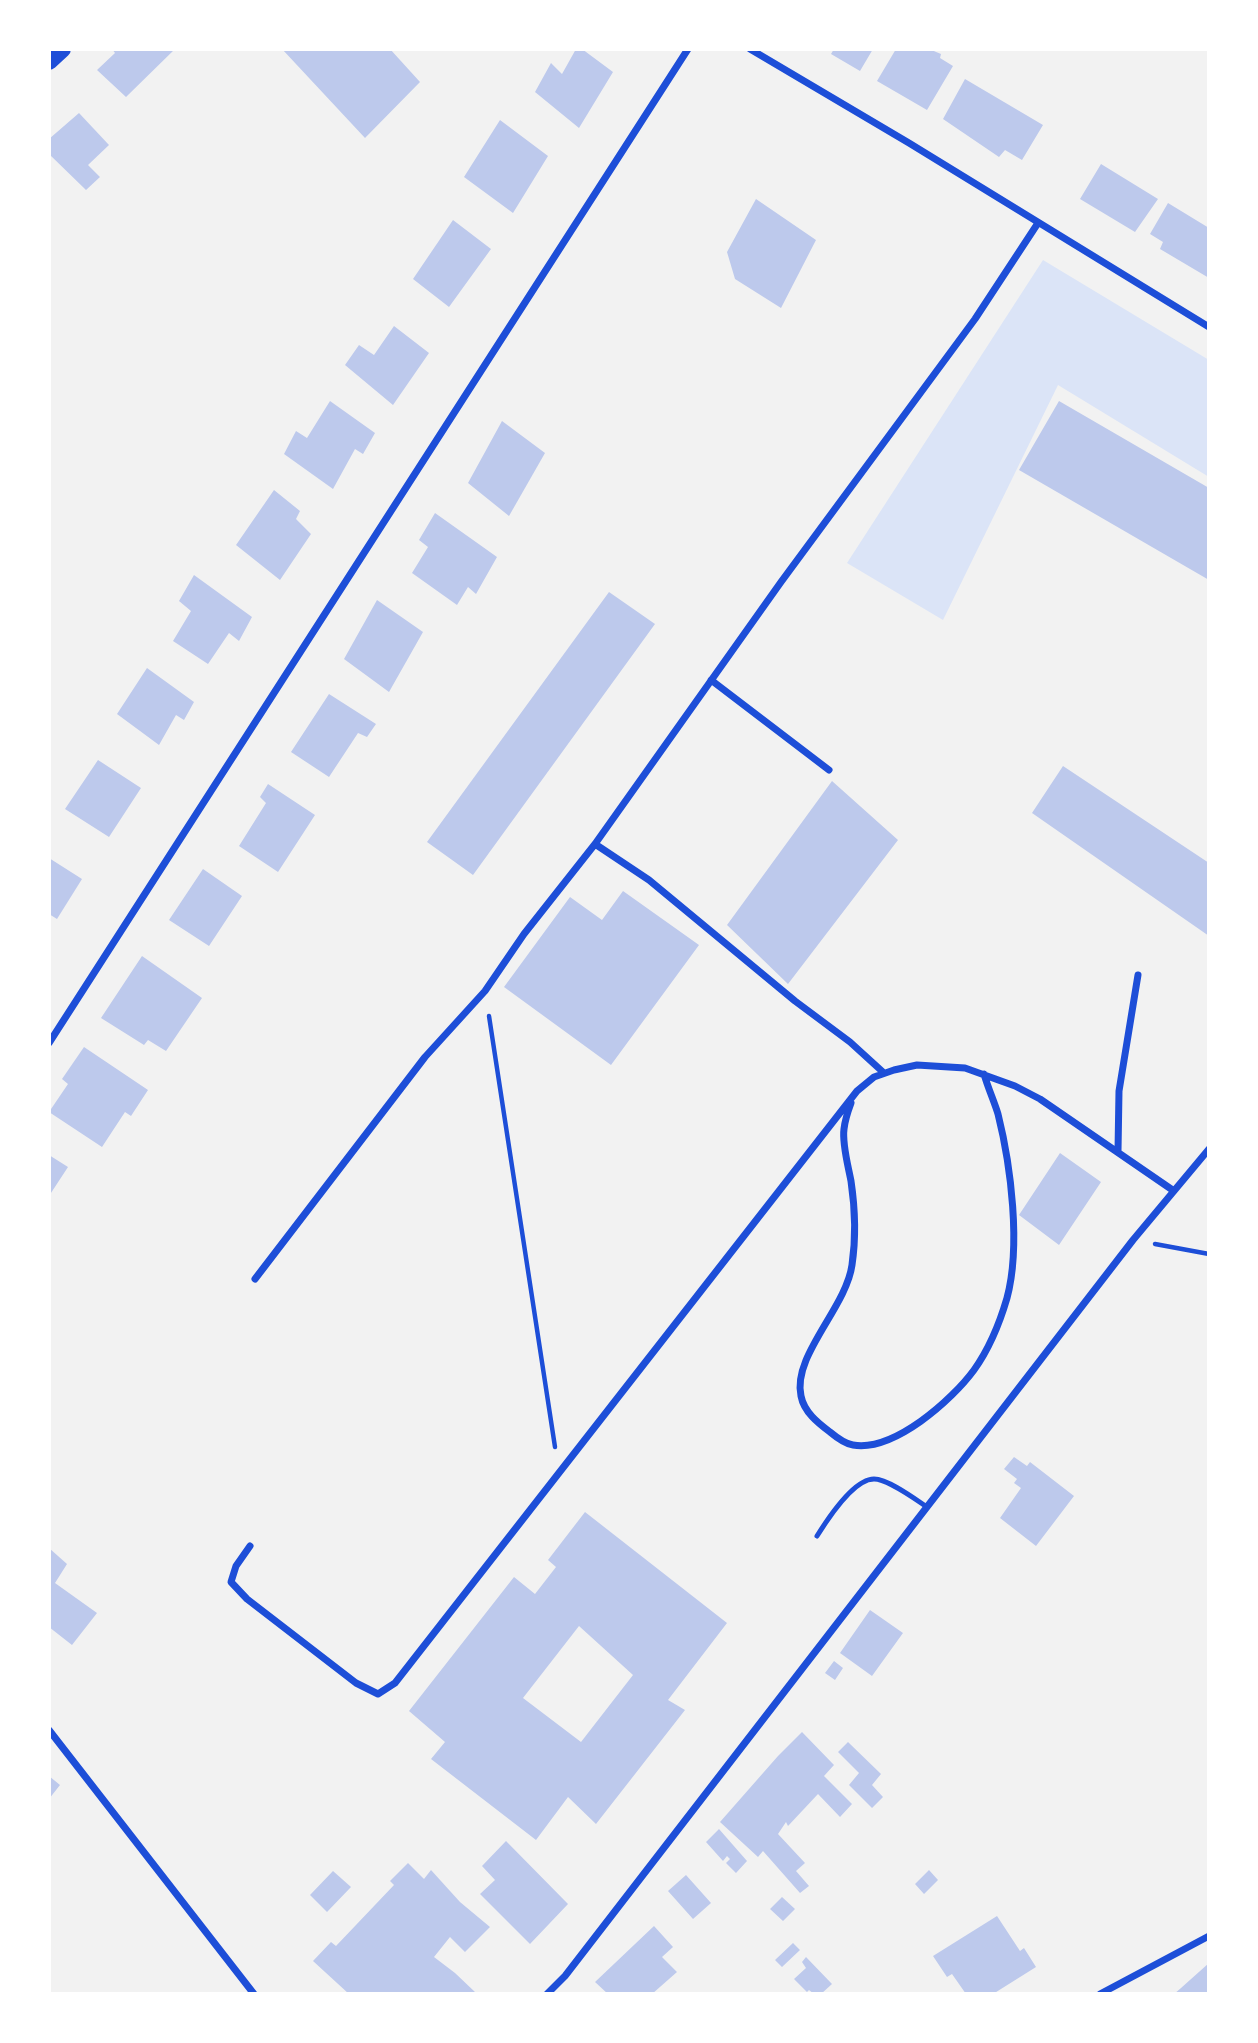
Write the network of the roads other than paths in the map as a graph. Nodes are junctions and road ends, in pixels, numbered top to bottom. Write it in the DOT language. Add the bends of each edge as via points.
graph roads {
  1 [pos="62,49"];
  2 [pos="688,49"];
  3 [pos="750,49"];
  4 [pos="49,61"];
  5 [pos="1038,223"];
  6 [pos="1209,327"];
  7 [pos="711,680"];
  8 [pos="829,770"];
  9 [pos="596,844"];
  10 [pos="1138,975"];
  11 [pos="49,1043"];
  12 [pos="884,1073"];
  13 [pos="984,1074"];
  14 [pos="852,1099"];
  15 [pos="1209,1149"];
  16 [pos="1118,1151"];
  17 [pos="1174,1191"];
  18 [pos="254,1279"];
  19 [pos="927,1507"];
  20 [pos="817,1536"];
  21 [pos="250,1546"];
  22 [pos="49,1730"];
  23 [pos="1209,1936"];
  24 [pos="254,1994"];
  25 [pos="547,1994"];
  26 [pos="1100,1994"];
  1 -- 4 [label="main road"];
  2 -- 11 [label="street"];
  3 -- 5 [label="street"];
  5 -- 6 [label="street"];
  5 -- 7 [label="street" via="975,319"];
  7 -- 8 [label="street"];
  7 -- 9 [label="street"];
  9 -- 12 [label="street" via="649,880"];
  9 -- 18 [label="street" via="485,991 425,1057"];
  10 -- 16 [label="street" via="1118,1091"];
  12 -- 13 [label="street" via="937,1065"];
  12 -- 14 [label="street"];
  13 -- 14 [label="street" via="998,1114 1011,1192 1013,1266 1007,1296 975,1368 954,1394 905,1430 866,1445 851,1445 816,1422 801,1396 806,1359 843,1296 852,1267 853,1196 843,1130"];
  13 -- 16 [label="street" via="1040,1099"];
  14 -- 21 [label="street" via="394,1683 378,1694 356,1683 247,1599 231,1582"];
  15 -- 17 [label="street"];
  16 -- 17 [label="street"];
  17 -- 19 [label="street"];
  19 -- 20 [label="lane" via="875,1478 863,1481 829,1516"];
  19 -- 25 [label="street"];
  22 -- 24 [label="street"];
  23 -- 26 [label="street"];
}
